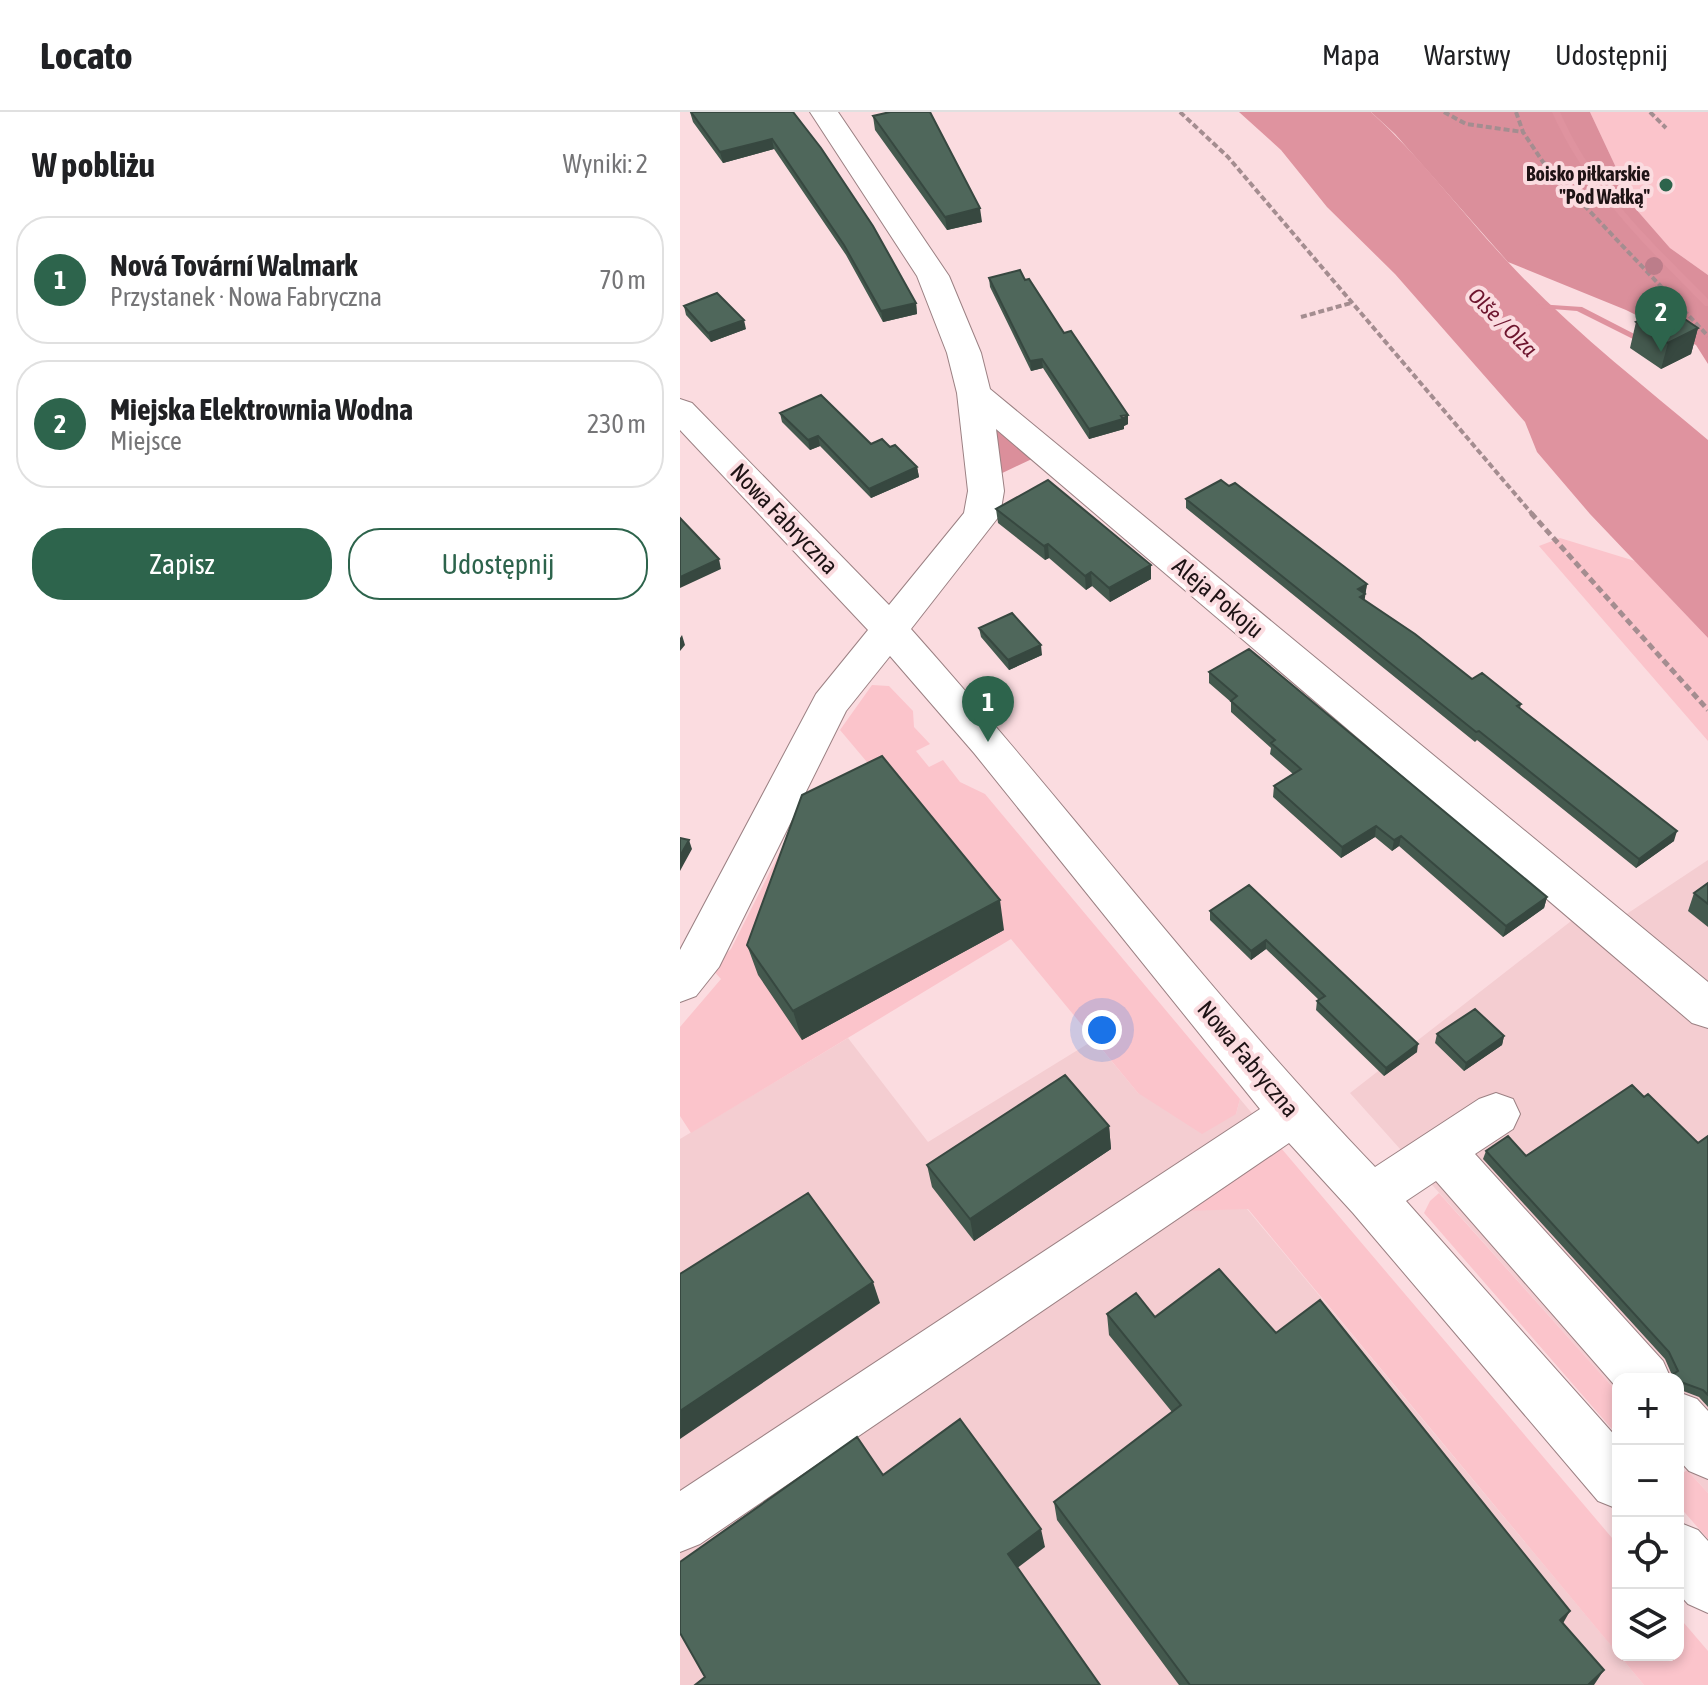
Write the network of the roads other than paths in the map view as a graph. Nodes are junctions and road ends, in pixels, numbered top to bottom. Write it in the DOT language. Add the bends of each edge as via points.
graph roads {
  1 [pos="824,112"];
  2 [pos="974,393"];
  3 [pos="680,410"];
  4 [pos="1019,475"];
  5 [pos="888,628"];
  6 [pos="680,983"];
  7 [pos="1708,1009"];
  8 [pos="1293,1114"];
  9 [pos="1496,1114"];
  10 [pos="1441,1151"];
  11 [pos="1371,1197"];
  12 [pos="1639,1373"];
  13 [pos="1612,1474"];
  14 [pos="680,1524"];
  15 [pos="1684,1557"];
  16 [pos="1708,1584"];
  1 -- 2 [label="street" via="933,276"];
  2 -- 4 [label="street, Aleja Pokoju"];
  2 -- 4 [label="street"];
  3 -- 5 [label="street, Nowa Fabryczna"];
  4 -- 5 [label="street"];
  4 -- 7 [label="street, Aleja Pokoju"];
  5 -- 6 [label="street" via="830,704 703,954"];
  5 -- 8 [label="street, Nowa Fabryczna"];
  8 -- 11 [label="street, Nowa Fabryczna"];
  8 -- 14 [label="street"];
  9 -- 10 [label="street"];
  10 -- 11 [label="street"];
  10 -- 12 [label="street"];
  11 -- 13 [label="street, Nowa Fabryczna"];
  15 -- 16 [label="street"];
}
